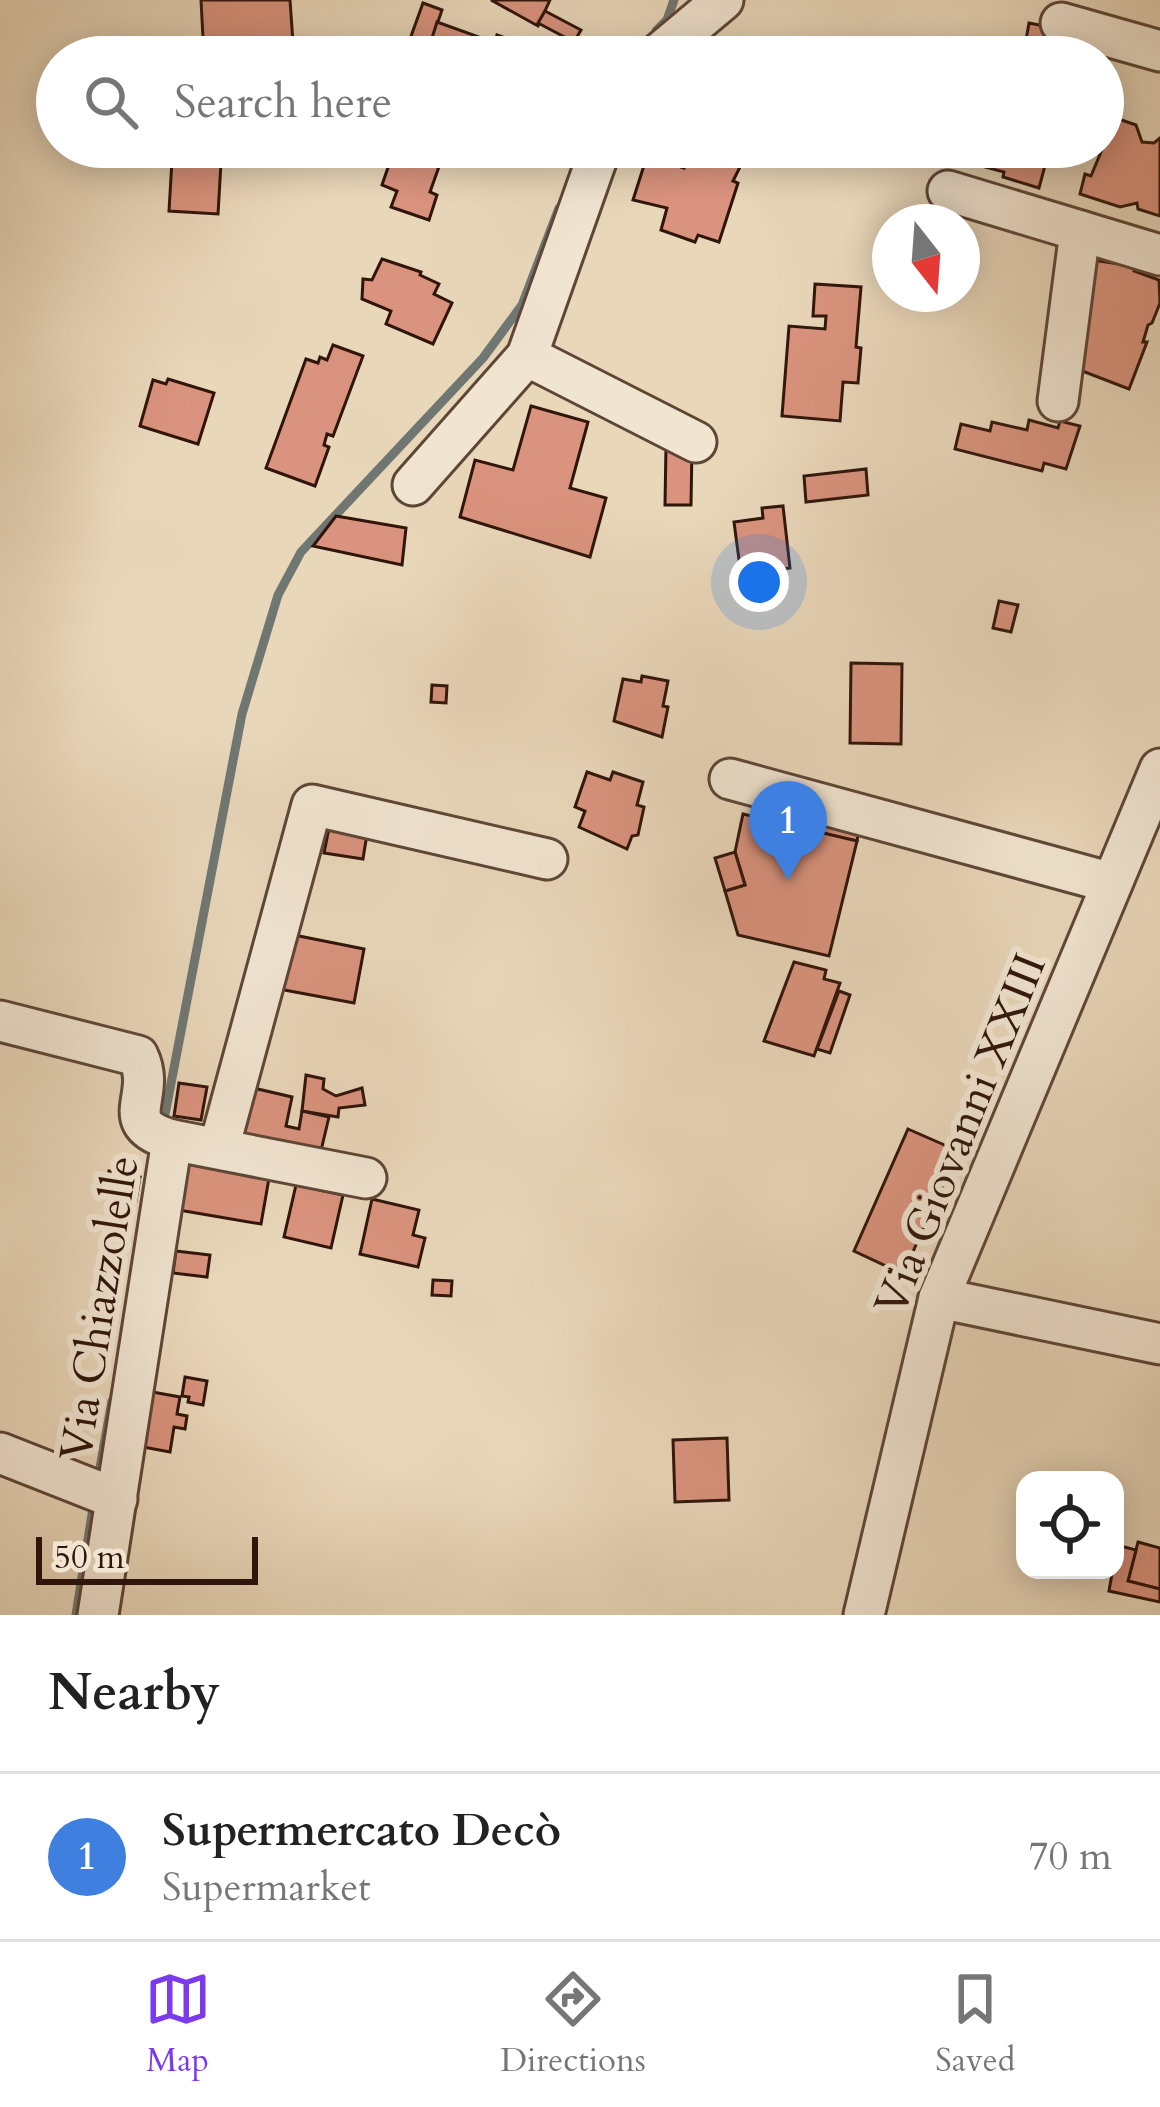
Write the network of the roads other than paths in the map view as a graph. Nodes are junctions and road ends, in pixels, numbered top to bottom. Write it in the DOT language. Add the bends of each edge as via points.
graph roads {
  1 [pos="723,0"];
  2 [pos="1061,23"];
  3 [pos="681,36"];
  4 [pos="1107,36"];
  5 [pos="1124,41"];
  6 [pos="1160,51"];
  7 [pos="594,168"];
  8 [pos="948,191"];
  9 [pos="1080,231"];
  10 [pos="1160,255"];
  11 [pos="527,356"];
  12 [pos="1058,400"];
  13 [pos="697,442"];
  14 [pos="413,485"];
  15 [pos="1160,769"];
  16 [pos="730,779"];
  17 [pos="547,859"];
  18 [pos="1112,883"];
  19 [pos="0,1021"];
  20 [pos="160,1136"];
  21 [pos="219,1148"];
  22 [pos="366,1178"];
  23 [pos="938,1298"];
  24 [pos="1160,1344"];
  25 [pos="0,1453"];
  26 [pos="103,1494"];
  27 [pos="98,1615"];
  28 [pos="864,1615"];
  1 -- 3 [label="street"];
  2 -- 4 [label="street"];
  5 -- 6 [label="street"];
  7 -- 11 [label="street"];
  8 -- 9 [label="street"];
  9 -- 10 [label="street"];
  9 -- 12 [label="street"];
  11 -- 13 [label="street"];
  11 -- 14 [label="street"];
  15 -- 18 [label="street, Via Giovanni XXIII"];
  16 -- 18 [label="street"];
  17 -- 21 [label="street" via="312,805"];
  18 -- 23 [label="street, Via Giovanni XXIII"];
  19 -- 20 [label="street" via="138,1056 146,1073 139,1117"];
  20 -- 21 [label="street, Via Chiazzolelle"];
  20 -- 26 [label="street, Via Chiazzolelle"];
  21 -- 22 [label="street, Via Chiazzolelle"];
  23 -- 24 [label="street"];
  23 -- 28 [label="street, Via Giovanni XXIII"];
  25 -- 26 [label="street"];
  26 -- 27 [label="street, Via Chiazzolelle"];
}
